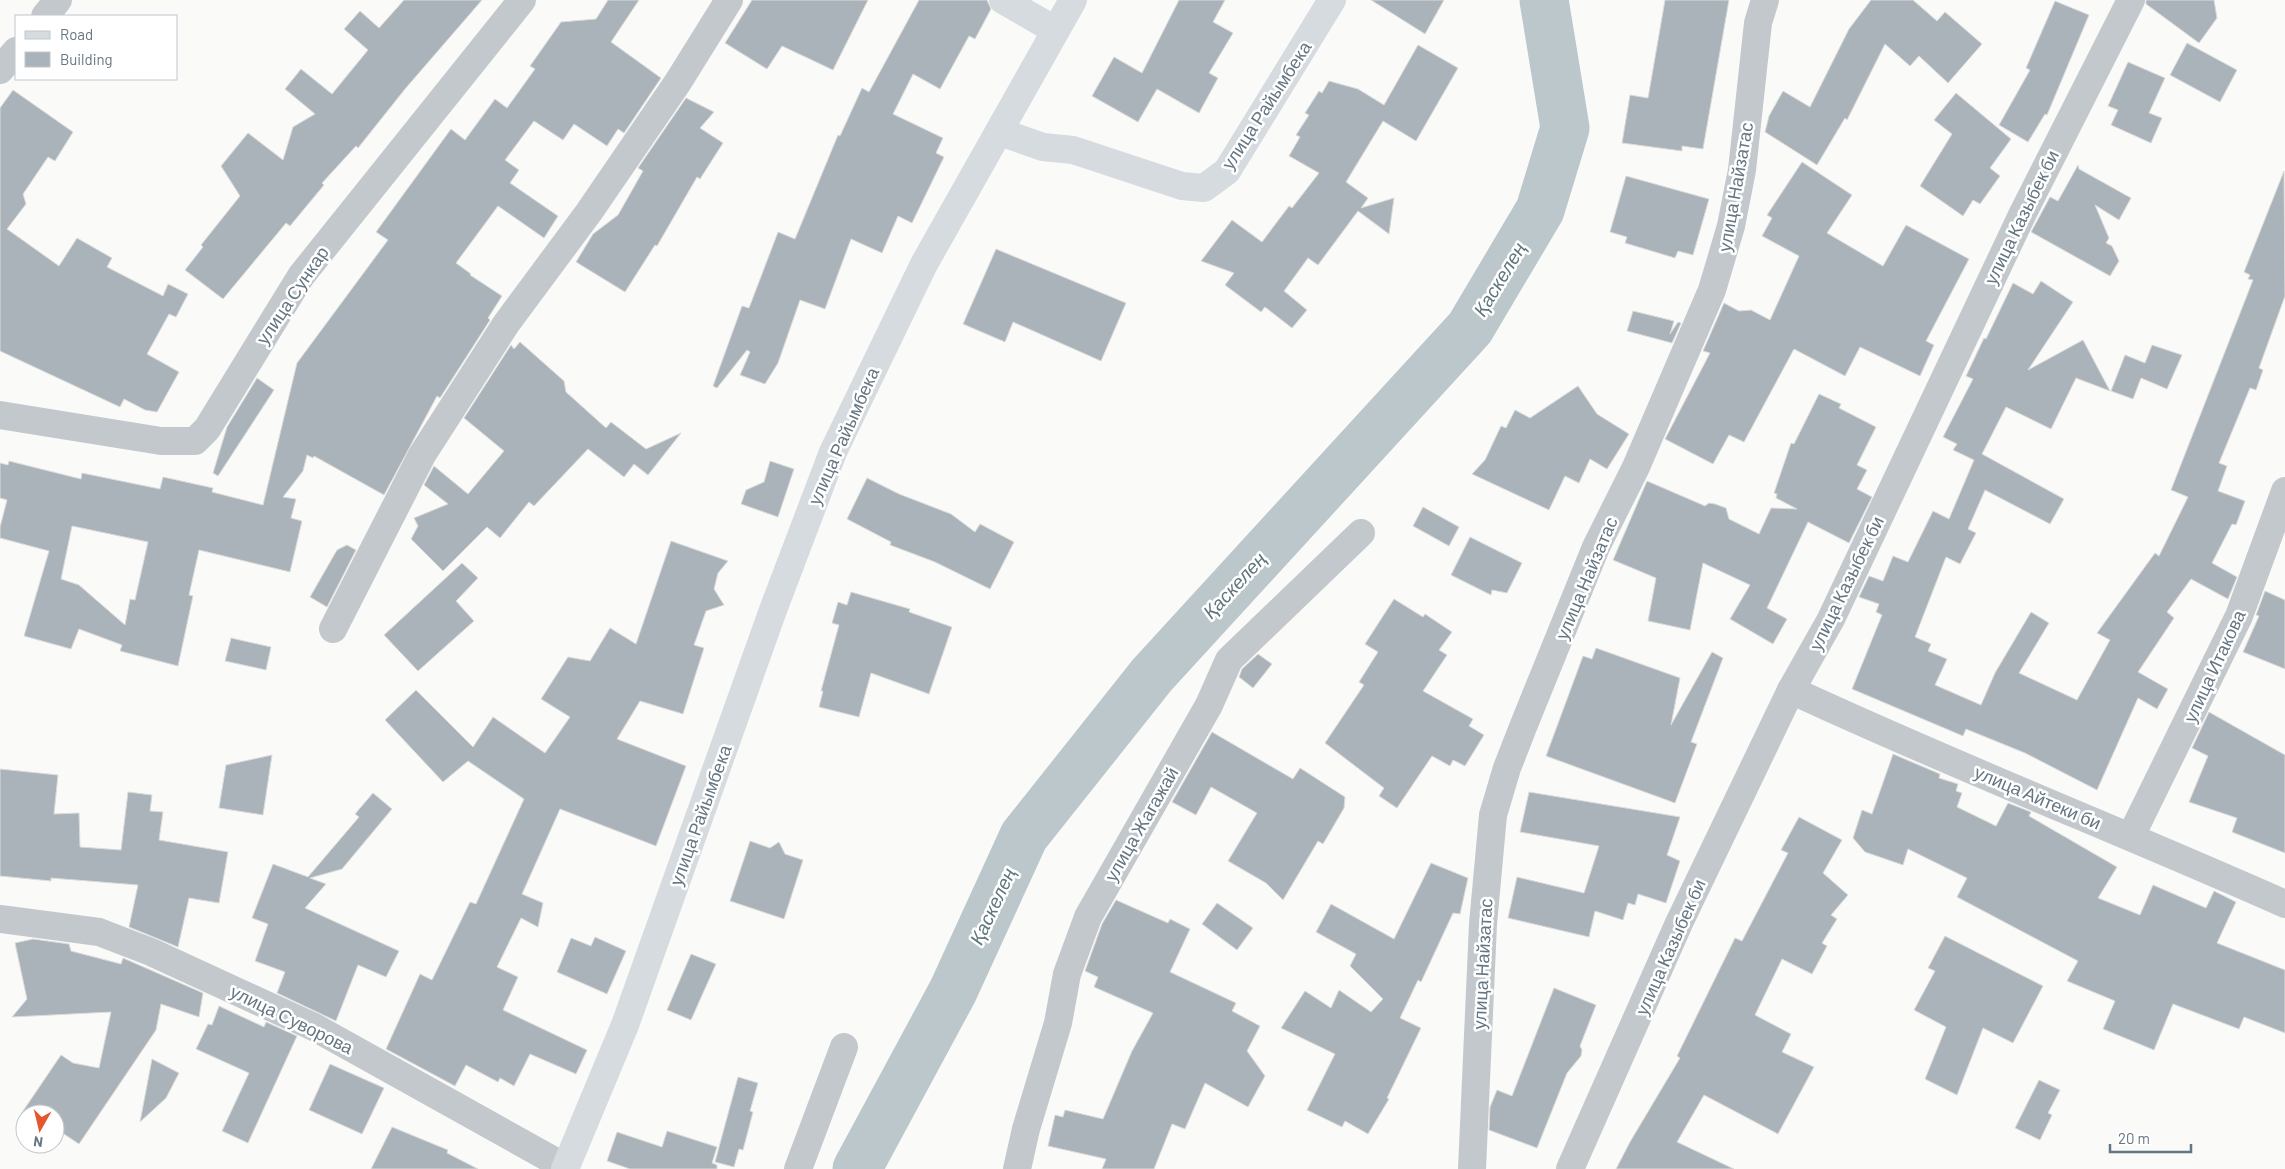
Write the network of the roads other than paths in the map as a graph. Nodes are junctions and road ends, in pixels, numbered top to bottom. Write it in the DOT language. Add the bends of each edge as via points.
graph roads {
  1 [pos="58,0"];
  2 [pos="522,0"];
  3 [pos="729,0"];
  4 [pos="1003,0"];
  5 [pos="1073,0"];
  6 [pos="1332,0"];
  7 [pos="1765,0"];
  8 [pos="2131,0"];
  9 [pos="46,15"];
  10 [pos="1055,30"];
  11 [pos="15,52"];
  12 [pos="0,70"];
  13 [pos="1000,132"];
  14 [pos="0,415"];
  15 [pos="2285,491"];
  16 [pos="1361,533"];
  17 [pos="333,629"];
  18 [pos="1791,690"];
  19 [pos="2131,836"];
  20 [pos="2285,904"];
  21 [pos="0,919"];
  22 [pos="844,1047"];
  23 [pos="565,1168"];
  24 [pos="798,1169"];
  25 [pos="1018,1169"];
  26 [pos="1472,1169"];
  27 [pos="1570,1169"];
  1 -- 9 [label="street"];
  2 -- 14 [label="street, улица Сункар" via="301,276 207,429 195,441 160,442"];
  3 -- 17 [label="street" via="678,82 589,212 506,324 422,455"];
  4 -- 10 [label="street"];
  5 -- 10 [label="street"];
  6 -- 13 [label="street, улица Райымбека" via="1227,171 1204,188 1182,186 1073,150 1043,147"];
  7 -- 26 [label="street, улица Найзатас" via="1758,23 1742,170 1731,226 1712,290 1636,467 1596,547 1522,727 1494,815 1483,924"];
  8 -- 18 [label="street, улица Казыбек би" via="2023,213 1831,619"];
  10 -- 13 [label="street"];
  11 -- 12 [label="street"];
  13 -- 23 [label="street, улица Райымбека" via="924,264 833,452 625,1024"];
  15 -- 19 [label="street, улица Итакова" via="2239,616"];
  16 -- 25 [label="street, улица Жагажай" via="1228,660 1209,705 1088,917 1067,974 1058,1023 1026,1129"];
  18 -- 19 [label="street, улица Айтеки би" via="1882,732"];
  18 -- 27 [label="street, улица Казыбек би" via="1679,923"];
  19 -- 20 [label="street, улица Айтеки би"];
  21 -- 23 [label="street, улица Суворова" via="99,932 151,952 314,1027"];
  22 -- 24 [label="street"];
}
